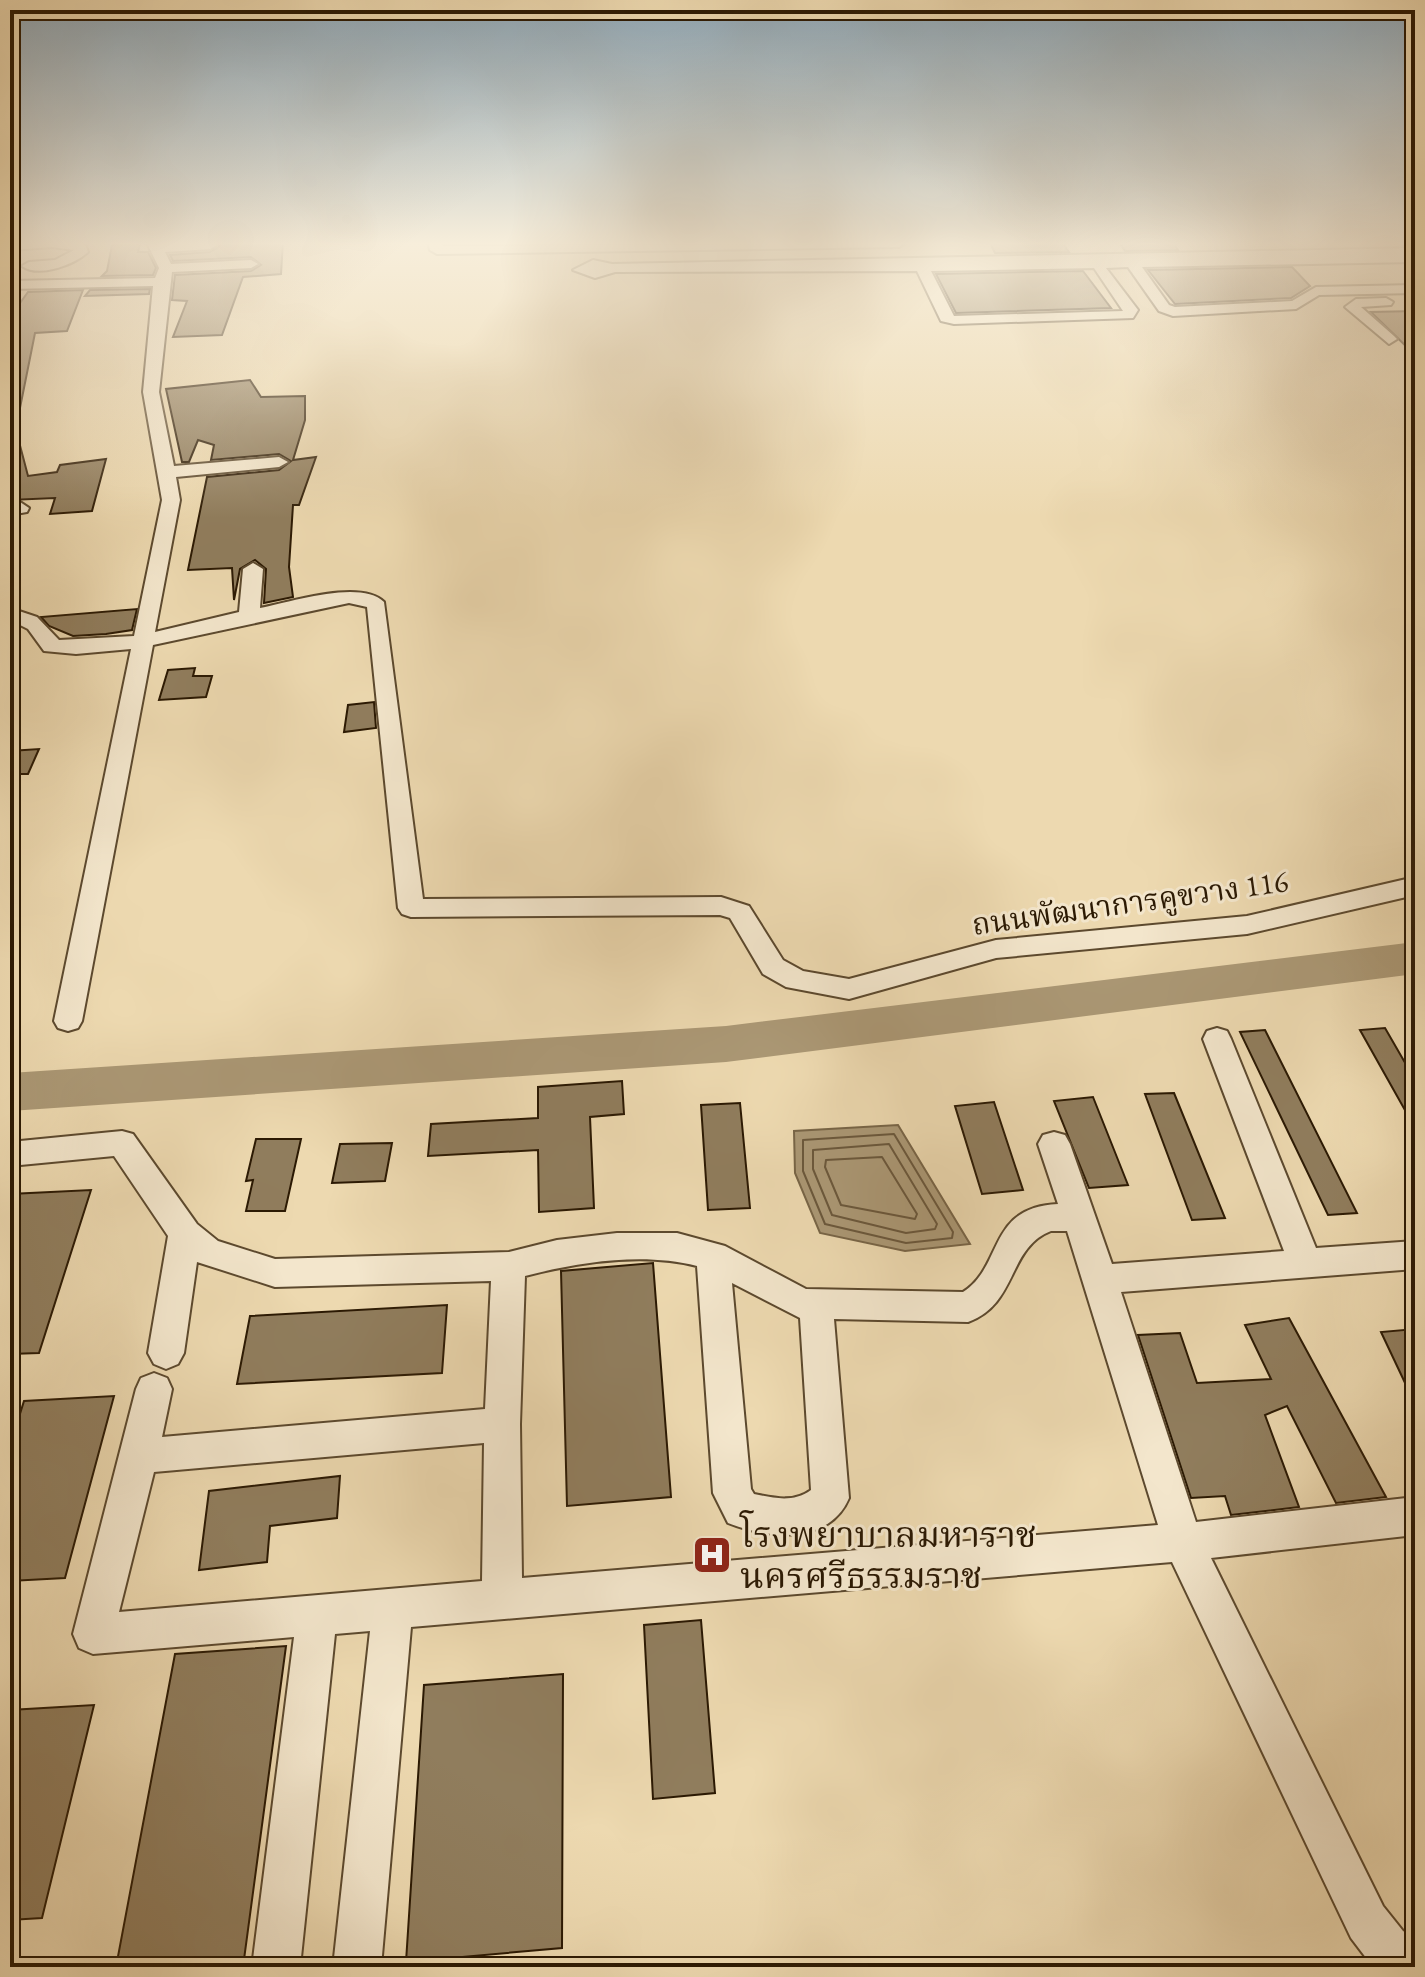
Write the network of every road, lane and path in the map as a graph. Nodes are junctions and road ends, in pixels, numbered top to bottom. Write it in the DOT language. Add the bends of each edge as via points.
graph roads {
  1 [pos="158,333"];
  2 [pos="1382,333"];
  3 [pos="1389,339"];
  4 [pos="279,462"];
  5 [pos="166,472"];
  6 [pos="253,569"];
  7 [pos="10,614"];
  8 [pos="249,616"];
  9 [pos="143,639"];
  10 [pos="1415,886"];
  11 [pos="68,1021"];
  12 [pos="1217,1039"];
  13 [pos="1054,1144"];
  14 [pos="10,1154"];
  15 [pos="1079,1217"];
  16 [pos="185,1234"];
  17 [pos="1415,1255"];
  18 [pos="713,1256"];
  19 [pos="1305,1262"];
  20 [pos="509,1266"];
  21 [pos="1100,1279"];
  22 [pos="816,1305"];
  23 [pos="166,1353"];
  24 [pos="154,1389"];
  25 [pos="502,1424"];
  26 [pos="139,1456"];
  27 [pos="1415,1516"];
  28 [pos="1183,1542"];
  29 [pos="502,1602"];
  30 [pos="392,1610"];
  31 [pos="317,1617"];
  32 [pos="1415,1962"];
  33 [pos="276,1967"];
  34 [pos="357,1967"];
  1 -- 5 [label="street" via="151,392"];
  2 -- 3 [label="street"];
  4 -- 5 [label="street"];
  5 -- 9 [label="street" via="171,500"];
  6 -- 8 [label="street"];
  7 -- 9 [label="street" via="41,628 52,646 78,649"];
  8 -- 9 [label="street"];
  8 -- 10 [label="street, ถนนพัฒนาการคูขวาง 116" via="349,597 369,598 377,606 411,908 721,906 740,912 773,967 796,980 849,989 996,949 1247,925"];
  9 -- 11 [label="street"];
  12 -- 19 [label="street"];
  13 -- 15 [label="street"];
  14 -- 16 [label="street" via="122,1143"];
  15 -- 21 [label="street"];
  15 -- 22 [label="street" via="1052,1215 1015,1236 987,1295 968,1307"];
  16 -- 20 [label="street" via="207,1252 275,1273"];
  16 -- 23 [label="street"];
  17 -- 19 [label="street"];
  18 -- 20 [label="street" via="677,1247 617,1247"];
  18 -- 22 [label="street" via="802,1304"];
  18 -- 22 [label="street" via="732,1493 742,1510 790,1518 815,1512 830,1498"];
  19 -- 21 [label="street"];
  20 -- 25 [label="street"];
  21 -- 28 [label="street"];
  24 -- 26 [label="street"];
  25 -- 26 [label="street"];
  25 -- 29 [label="street"];
  26 -- 31 [label="street" via="93,1634"];
  27 -- 28 [label="street"];
  28 -- 29 [label="street"];
  28 -- 32 [label="street" via="1367,1922 1398,1959"];
  29 -- 30 [label="street"];
  30 -- 31 [label="street"];
  30 -- 34 [label="street"];
  31 -- 33 [label="street"];
}
